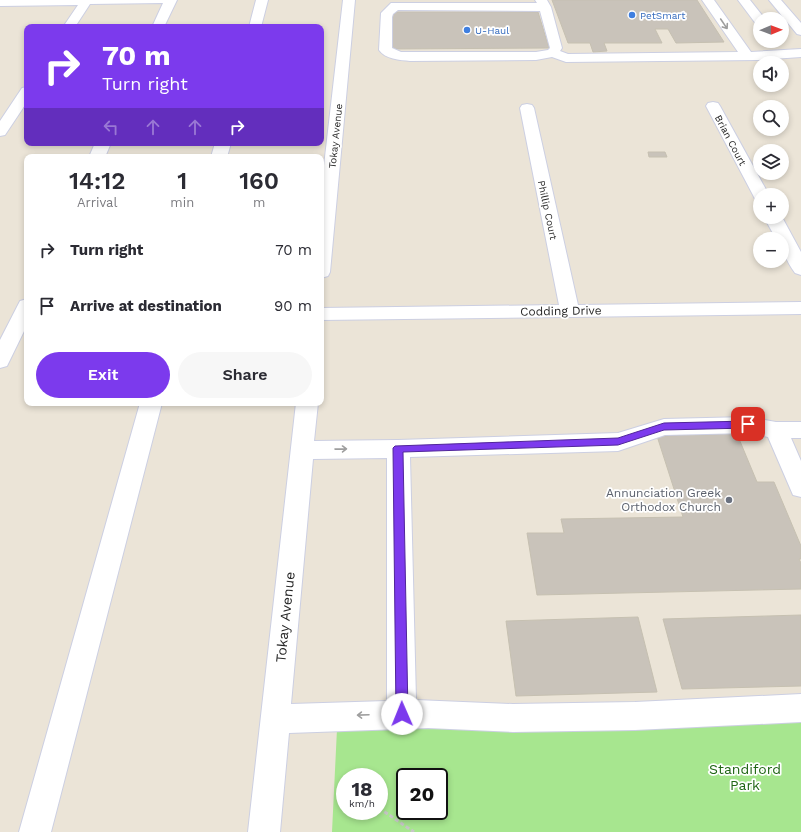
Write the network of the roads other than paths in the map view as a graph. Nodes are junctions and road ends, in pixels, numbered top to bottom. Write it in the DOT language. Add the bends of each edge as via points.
graph roads {
  1 [pos="163,0"];
  2 [pos="171,0"];
  3 [pos="262,0"];
  4 [pos="349,0"];
  5 [pos="708,0"];
  6 [pos="744,0"];
  7 [pos="775,0"];
  8 [pos="36,1"];
  9 [pos="86,1"];
  10 [pos="0,2"];
  11 [pos="402,3"];
  12 [pos="437,4"];
  13 [pos="471,4"];
  14 [pos="506,4"];
  15 [pos="543,4"];
  16 [pos="753,12"];
  17 [pos="71,24"];
  18 [pos="159,24"];
  19 [pos="256,24"];
  20 [pos="801,31"];
  21 [pos="661,48"];
  22 [pos="780,48"];
  23 [pos="744,52"];
  24 [pos="553,53"];
  25 [pos="801,53"];
  26 [pos="785,54"];
  27 [pos="24,96"];
  28 [pos="713,106"];
  29 [pos="527,108"];
  30 [pos="0,132"];
  31 [pos="757,188"];
  32 [pos="777,224"];
  33 [pos="324,243"];
  34 [pos="801,269"];
  35 [pos="801,308"];
  36 [pos="570,311"];
  37 [pos="324,314"];
  38 [pos="24,315"];
  39 [pos="24,317"];
  40 [pos="0,321"];
  41 [pos="0,361"];
  42 [pos="150,406"];
  43 [pos="307,406"];
  44 [pos="776,430"];
  45 [pos="801,430"];
  46 [pos="398,448"];
  47 [pos="302,450"];
  48 [pos="801,488"];
  49 [pos="801,708"];
  50 [pos="402,714"];
  51 [pos="275,719"];
  52 [pos="35,832"];
  53 [pos="264,832"];
  1 -- 9 [label="street"];
  2 -- 18 [label="street"];
  3 -- 19 [label="street"];
  4 -- 33 [label="street, Tokay Avenue"];
  5 -- 23 [label="street, one-way"];
  6 -- 16 [label="street"];
  7 -- 20 [label="street"];
  8 -- 9 [label="street"];
  8 -- 10 [label="street"];
  9 -- 17 [label="street"];
  11 -- 12 [label="street"];
  11 -- 24 [label="street" via="395,6 386,17 385,50 399,56 536,56"];
  12 -- 13 [label="street"];
  13 -- 14 [label="street"];
  14 -- 15 [label="street"];
  15 -- 24 [label="street" via="556,48"];
  21 -- 23 [label="street"];
  22 -- 26 [label="street"];
  23 -- 24 [label="street" via="566,58"];
  23 -- 26 [label="street"];
  25 -- 26 [label="street"];
  27 -- 30 [label="street"];
  28 -- 31 [label="street, Brian Court"];
  29 -- 36 [label="street, Phillip Court"];
  32 -- 34 [label="street"];
  35 -- 36 [label="street, Codding Drive"];
  36 -- 37 [label="street, Codding Drive"];
  38 -- 40 [label="street"];
  39 -- 41 [label="street"];
  42 -- 52 [label="street"];
  43 -- 47 [label="street, Tokay Avenue"];
  44 -- 45 [label="street"];
  44 -- 46 [label="street" via="748,424 664,427 618,442"];
  44 -- 48 [label="street"];
  47 -- 46 [label="street, one-way"];
  46 -- 50 [label="street"];
  47 -- 51 [label="street, Tokay Avenue"];
  49 -- 50 [label="street" via="635,716 521,718"];
  50 -- 51 [label="street, one-way"];
  51 -- 53 [label="street, Tokay Avenue"];
}
